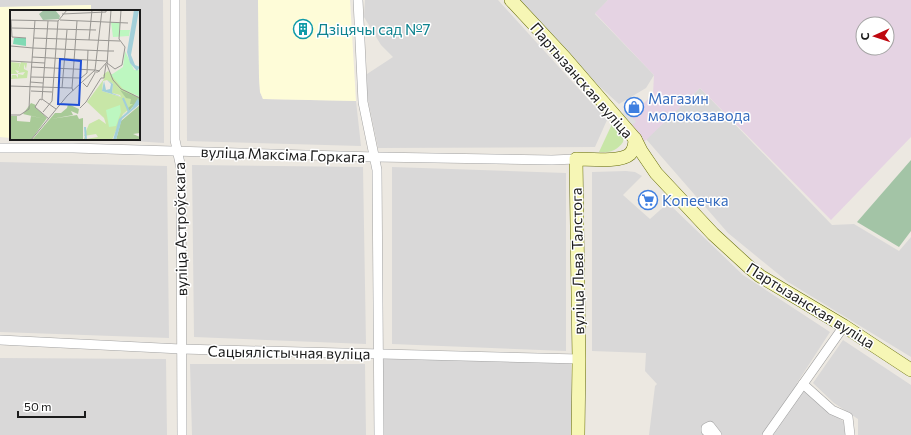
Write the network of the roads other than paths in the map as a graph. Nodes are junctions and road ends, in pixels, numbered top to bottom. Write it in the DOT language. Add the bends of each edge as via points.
graph roads {
  1 [pos="175,0"];
  2 [pos="358,0"];
  3 [pos="511,0"];
  4 [pos="635,139"];
  5 [pos="0,148"];
  6 [pos="178,151"];
  7 [pos="375,157"];
  8 [pos="576,159"];
  9 [pos="615,160"];
  10 [pos="656,173"];
  11 [pos="844,326"];
  12 [pos="0,340"];
  13 [pos="181,349"];
  14 [pos="379,354"];
  15 [pos="579,359"];
  16 [pos="911,370"];
  17 [pos="803,384"];
  18 [pos="182,435"];
  19 [pos="379,435"];
  20 [pos="578,435"];
  21 [pos="766,435"];
  22 [pos="850,435"];
  1 -- 6 [label="street, вуліца Астроўскага"];
  2 -- 7 [label="street, вуліца Максіма Горкага" via="363,102"];
  3 -- 4 [label="main road, Партызанская вуліца"];
  4 -- 9 [label="main road" via="630,154"];
  4 -- 10 [label="main road, Партызанская вуліца"];
  5 -- 6 [label="street, вуліца Максіма Горкага"];
  6 -- 7 [label="street, вуліца Максіма Горкага"];
  6 -- 13 [label="street, вуліца Астроўскага" via="182,200"];
  7 -- 8 [label="street, вуліца Максіма Горкага"];
  7 -- 14 [label="street"];
  8 -- 9 [label="main road"];
  8 -- 15 [label="main road, вуліца Льва Талстога"];
  9 -- 10 [label="main road" via="642,164"];
  10 -- 11 [label="main road, Партызанская вуліца" via="713,234 760,276"];
  11 -- 16 [label="main road, Партызанская вуліца"];
  11 -- 17 [label="street"];
  12 -- 13 [label="street, Сацыялістычная вуліца"];
  13 -- 14 [label="street, Сацыялістычная вуліца"];
  13 -- 18 [label="street, вуліца Астроўскага"];
  14 -- 15 [label="street, Сацыялістычная вуліца"];
  14 -- 19 [label="street"];
  15 -- 20 [label="main road, вуліца Льва Талстога"];
  17 -- 21 [label="street"];
  17 -- 22 [label="street" via="832,410 848,417"];
}
